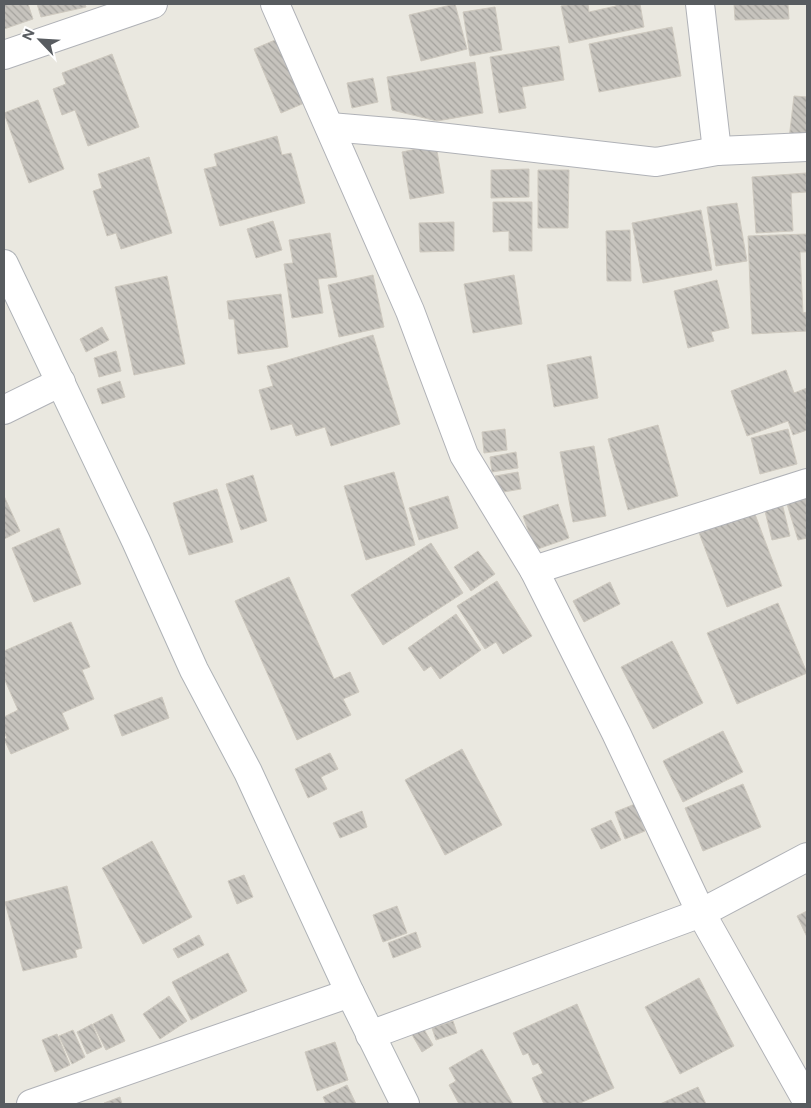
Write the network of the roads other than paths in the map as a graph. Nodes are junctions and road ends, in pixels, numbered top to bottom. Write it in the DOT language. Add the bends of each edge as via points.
graph roads {
  1 [pos="154,4"];
  2 [pos="275,4"];
  3 [pos="700,4"];
  4 [pos="4,55"];
  5 [pos="330,127"];
  6 [pos="807,147"];
  7 [pos="717,151"];
  8 [pos="4,264"];
  9 [pos="61,382"];
  10 [pos="4,410"];
  11 [pos="807,483"];
  12 [pos="534,570"];
  13 [pos="807,857"];
  14 [pos="702,913"];
  15 [pos="350,994"];
  16 [pos="370,1035"];
  17 [pos="807,1101"];
  18 [pos="31,1104"];
  19 [pos="405,1104"];
  1 -- 4 [label="street"];
  2 -- 5 [label="street"];
  3 -- 7 [label="street"];
  5 -- 7 [label="street" via="656,162"];
  5 -- 12 [label="street" via="410,312 464,455"];
  6 -- 7 [label="street"];
  8 -- 9 [label="street"];
  9 -- 10 [label="street"];
  9 -- 15 [label="street" via="194,670 248,772"];
  11 -- 12 [label="street"];
  12 -- 14 [label="street"];
  13 -- 14 [label="street"];
  14 -- 16 [label="street"];
  14 -- 17 [label="street"];
  15 -- 16 [label="street"];
  15 -- 18 [label="street"];
  16 -- 19 [label="street"];
}
